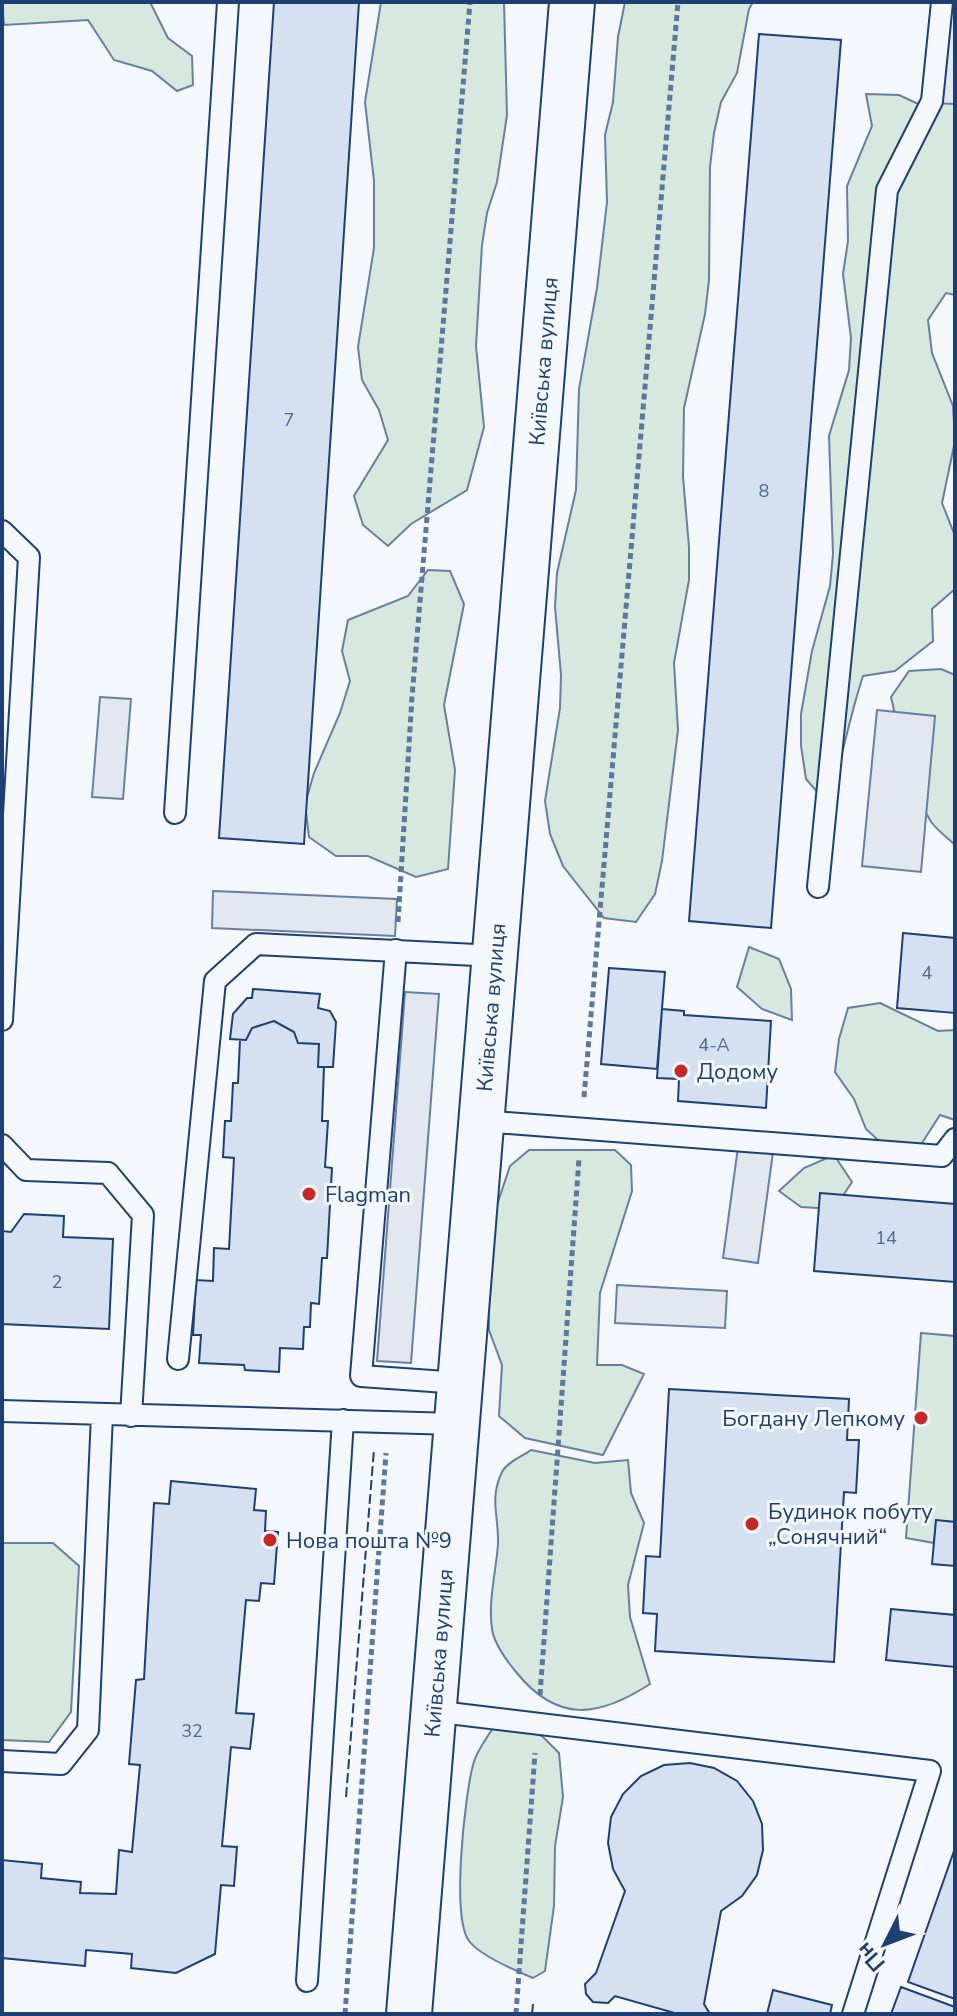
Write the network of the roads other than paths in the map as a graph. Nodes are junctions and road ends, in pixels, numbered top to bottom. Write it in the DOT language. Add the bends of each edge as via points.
graph roads {
  1 [pos="228,2"];
  2 [pos="572,2"];
  3 [pos="942,2"];
  4 [pos="2,531"];
  5 [pos="175,813"];
  6 [pos="818,887"];
  7 [pos="396,950"];
  8 [pos="496,956"];
  9 [pos="2,1020"];
  10 [pos="481,1121"];
  11 [pos="955,1139"];
  12 [pos="2,1145"];
  13 [pos="948,1156"];
  14 [pos="178,1359"];
  15 [pos="457,1403"];
  16 [pos="2,1411"];
  17 [pos="102,1415"];
  18 [pos="131,1416"];
  19 [pos="343,1420"];
  20 [pos="432,1711"];
  21 [pos="2,1761"];
  22 [pos="307,1981"];
  23 [pos="409,2014"];
  24 [pos="853,2014"];
  1 -- 5 [label="lane"];
  2 -- 8 [label="main road, Київська вулиця"];
  3 -- 6 [label="lane" via="932,101 887,190"];
  4 -- 9 [label="lane" via="29,557"];
  7 -- 8 [label="lane"];
  7 -- 14 [label="lane" via="256,944 215,981"];
  7 -- 15 [label="lane" via="361,1376"];
  8 -- 10 [label="main road, Київська вулиця"];
  10 -- 13 [label="lane"];
  10 -- 15 [label="main road, Київська вулиця"];
  11 -- 13 [label="lane"];
  12 -- 18 [label="lane" via="26,1170 108,1173 143,1215"];
  15 -- 19 [label="lane" via="389,1420"];
  15 -- 20 [label="main road, Київська вулиця"];
  16 -- 17 [label="lane"];
  17 -- 18 [label="lane"];
  17 -- 21 [label="lane" via="88,1730 61,1764"];
  18 -- 19 [label="lane"];
  19 -- 22 [label="lane"];
  20 -- 23 [label="main road, Київська вулиця"];
  20 -- 24 [label="lane" via="930,1771"];
}
